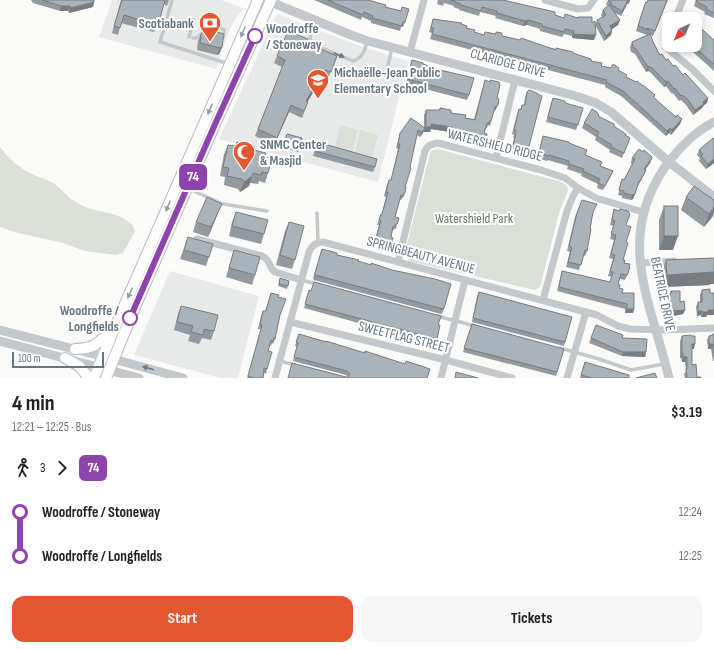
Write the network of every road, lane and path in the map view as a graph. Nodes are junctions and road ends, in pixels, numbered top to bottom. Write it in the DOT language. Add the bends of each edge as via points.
graph roads {
  1 [pos="172,0"];
  2 [pos="258,0"];
  3 [pos="424,0"];
  4 [pos="545,0"];
  5 [pos="594,0"];
  6 [pos="683,0"];
  7 [pos="269,1"];
  8 [pos="678,12"];
  9 [pos="194,20"];
  10 [pos="316,21"];
  11 [pos="220,27"];
  12 [pos="207,35"];
  13 [pos="218,38"];
  14 [pos="368,41"];
  15 [pos="392,47"];
  16 [pos="410,52"];
  17 [pos="672,52"];
  18 [pos="229,64"];
  19 [pos="387,69"];
  20 [pos="515,80"];
  21 [pos="714,91"];
  22 [pos="714,122"];
  23 [pos="496,158"];
  24 [pos="669,162"];
  25 [pos="188,188"];
  26 [pos="578,188"];
  27 [pos="714,197"];
  28 [pos="267,211"];
  29 [pos="643,212"];
  30 [pos="318,213"];
  31 [pos="196,239"];
  32 [pos="318,243"];
  33 [pos="682,260"];
  34 [pos="398,262"];
  35 [pos="640,263"];
  36 [pos="301,280"];
  37 [pos="465,280"];
  38 [pos="322,285"];
  39 [pos="544,300"];
  40 [pos="586,312"];
  41 [pos="433,315"];
  42 [pos="456,321"];
  43 [pos="290,322"];
  44 [pos="115,327"];
  45 [pos="478,327"];
  46 [pos="714,328"];
  47 [pos="656,329"];
  48 [pos="0,330"];
  49 [pos="0,336"];
  50 [pos="0,341"];
  51 [pos="553,347"];
  52 [pos="75,349"];
  53 [pos="573,352"];
  54 [pos="65,358"];
  55 [pos="113,359"];
  56 [pos="446,360"];
  57 [pos="101,361"];
  58 [pos="280,361"];
  59 [pos="665,363"];
  60 [pos="299,366"];
  61 [pos="107,374"];
  62 [pos="89,378"];
  63 [pos="94,378"];
  64 [pos="139,378"];
  65 [pos="183,378"];
  66 [pos="275,378"];
  67 [pos="441,378"];
  68 [pos="512,378"];
  69 [pos="567,378"];
  70 [pos="669,378"];
  1 -- 18 [label="lane" via="160,42"];
  2 -- 18 [label="main road, one-way"];
  3 -- 16 [label="street"];
  4 -- 5 [label="street" via="578,9 588,8"];
  6 -- 8 [label="street"];
  7 -- 10 [label="street, CLARIDGE DRIVE"];
  7 -- 25 [label="main road"];
  9 -- 12 [label="lane" via="191,37 197,38 202,33"];
  10 -- 14 [label="street, CLARIDGE DRIVE"];
  10 -- 14 [label="lane, one-way" via="310,36 313,43 353,61 362,56"];
  11 -- 13 [label="lane" via="224,34 222,38"];
  14 -- 15 [label="street, CLARIDGE DRIVE"];
  15 -- 16 [label="street, CLARIDGE DRIVE"];
  15 -- 19 [label="lane"];
  16 -- 20 [label="street, CLARIDGE DRIVE"];
  17 -- 21 [label="street"];
  18 -- 44 [label="main road, one-way"];
  20 -- 23 [label="street"];
  20 -- 24 [label="street, CLARIDGE DRIVE" via="576,96 604,107"];
  22 -- 24 [label="street, BEATRICE DRIVE" via="692,137"];
  23 -- 26 [label="street, WATERSHIELD RIDGE" via="566,178"];
  23 -- 34 [label="street, WATERSHIELD RIDGE" via="438,143 427,147"];
  24 -- 27 [label="street, CLARIDGE DRIVE"];
  24 -- 29 [label="street, BEATRICE DRIVE" via="656,182"];
  25 -- 28 [label="lane" via="223,204"];
  25 -- 55 [label="main road"];
  26 -- 29 [label="street, WATERSHIELD RIDGE" via="605,202"];
  26 -- 39 [label="street" via="567,211"];
  29 -- 35 [label="street, BEATRICE DRIVE"];
  30 -- 32 [label="lane"];
  31 -- 36 [label="street" via="264,256 274,272"];
  32 -- 34 [label="street, SPRINGBEAUTY AVENUE" via="323,242"];
  32 -- 36 [label="street" via="310,249"];
  33 -- 35 [label="street"];
  34 -- 37 [label="street, SPRINGBEAUTY AVENUE"];
  35 -- 47 [label="street, BEATRICE DRIVE" via="649,309"];
  36 -- 38 [label="lane"];
  36 -- 43 [label="street"];
  37 -- 39 [label="street, SPRINGBEAUTY AVENUE"];
  37 -- 42 [label="street"];
  39 -- 40 [label="street, SPRINGBEAUTY AVENUE"];
  40 -- 47 [label="street, SPRINGBEAUTY AVENUE" via="630,329"];
  40 -- 53 [label="street"];
  41 -- 42 [label="lane"];
  42 -- 45 [label="lane"];
  42 -- 56 [label="street"];
  43 -- 56 [label="street, SWEETFLAG STREET"];
  43 -- 58 [label="street"];
  44 -- 52 [label="main road" via="92,347"];
  44 -- 57 [label="main road"];
  46 -- 47 [label="street, SPRINGBEAUTY AVENUE"];
  47 -- 59 [label="street, BEATRICE DRIVE"];
  48 -- 52 [label="street"];
  49 -- 57 [label="street"];
  50 -- 54 [label="street"];
  51 -- 53 [label="lane"];
  52 -- 57 [label="street"];
  53 -- 59 [label="lane" via="631,370"];
  53 -- 69 [label="street"];
  54 -- 57 [label="street"];
  54 -- 62 [label="main road" via="79,366"];
  55 -- 57 [label="street"];
  55 -- 61 [label="main road"];
  65 -- 55 [label="street, one-way"];
  56 -- 67 [label="street"];
  56 -- 68 [label="street, SWEETFLAG STREET"];
  57 -- 61 [label="street"];
  57 -- 63 [label="main road"];
  58 -- 60 [label="lane"];
  58 -- 66 [label="street"];
  59 -- 70 [label="street, BEATRICE DRIVE"];
  61 -- 64 [label="street"];
}
